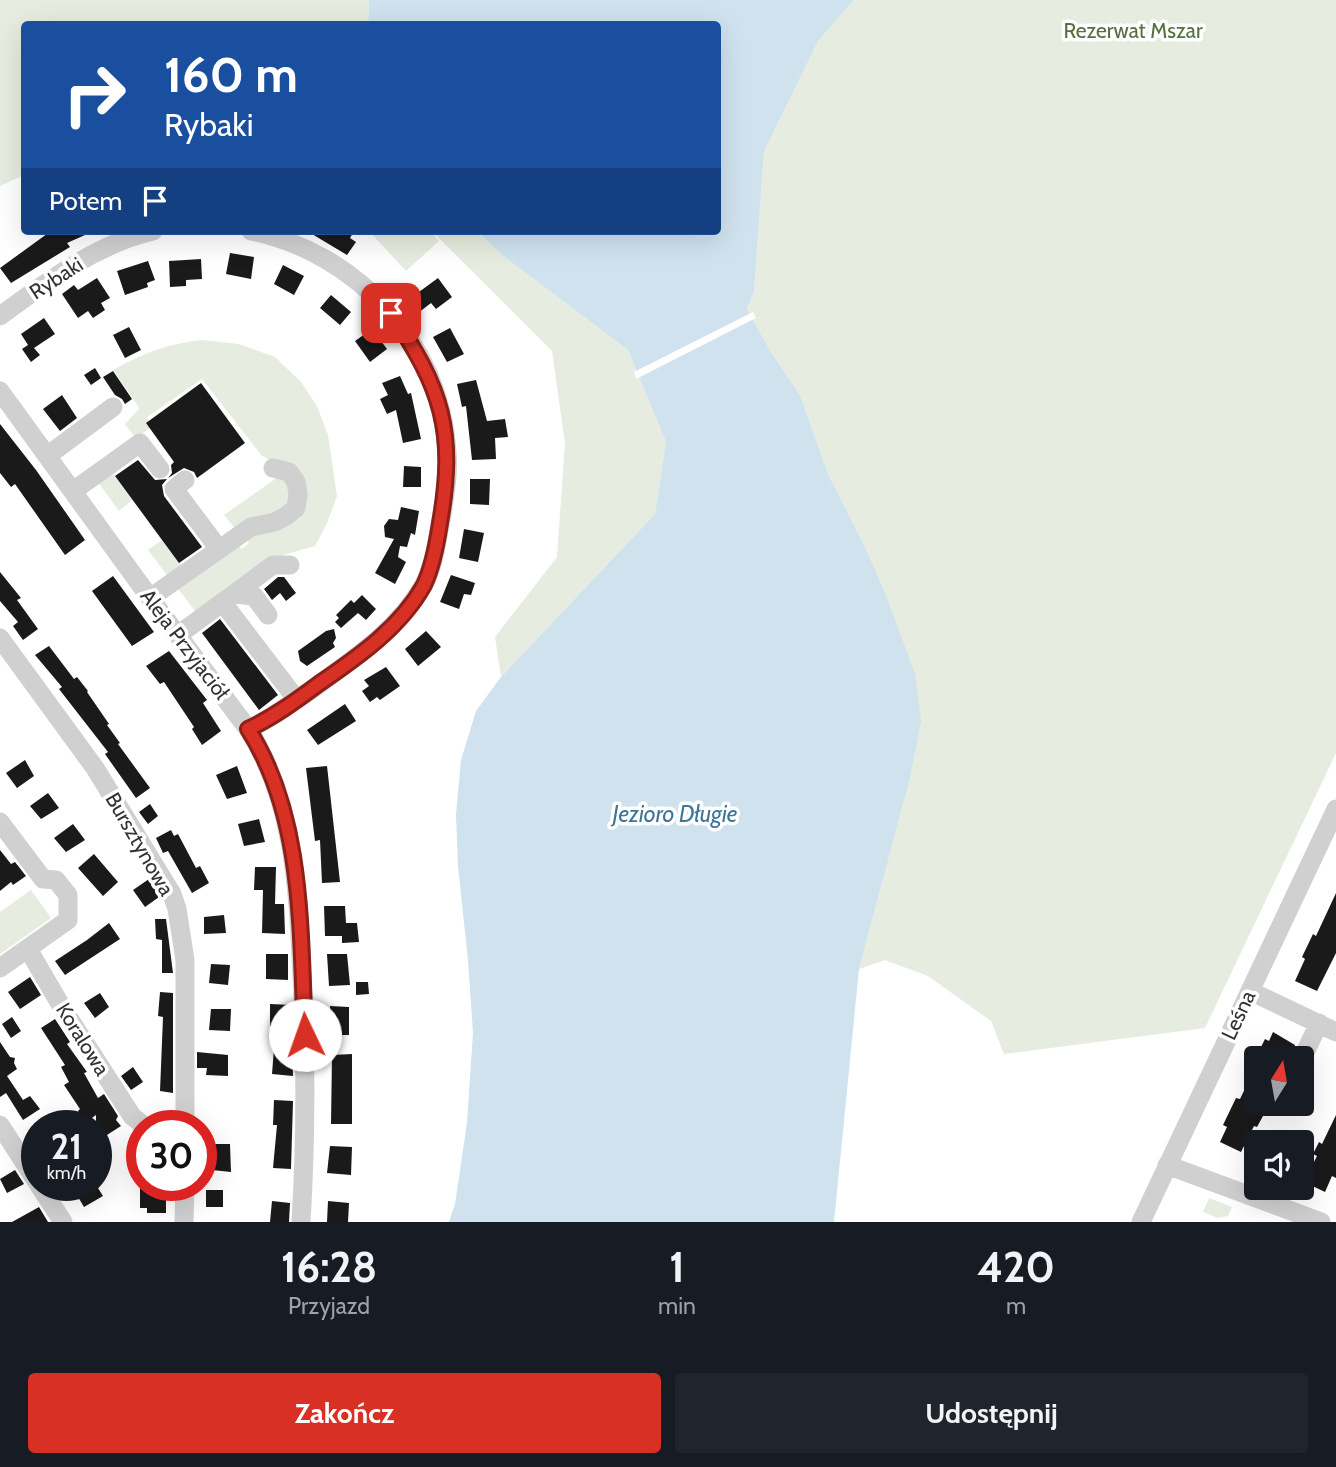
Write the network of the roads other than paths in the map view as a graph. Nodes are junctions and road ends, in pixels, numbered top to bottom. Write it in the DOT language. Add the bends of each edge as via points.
graph roads {
  1 [pos="136,235"];
  2 [pos="292,236"];
  3 [pos="0,316"];
  4 [pos="0,391"];
  5 [pos="113,407"];
  6 [pos="47,456"];
  7 [pos="272,468"];
  8 [pos="160,469"];
  9 [pos="185,480"];
  10 [pos="73,491"];
  11 [pos="219,549"];
  12 [pos="290,565"];
  13 [pos="150,598"];
  14 [pos="229,599"];
  15 [pos="268,615"];
  16 [pos="178,635"];
  17 [pos="0,638"];
  18 [pos="297,700"];
  19 [pos="248,729"];
  20 [pos="1336,809"];
  21 [pos="0,822"];
  22 [pos="1331,833"];
  23 [pos="28,949"];
  24 [pos="0,968"];
  25 [pos="1250,991"];
  26 [pos="1327,1028"];
  27 [pos="1312,1046"];
  28 [pos="128,1110"];
  29 [pos="185,1110"];
  30 [pos="0,1125"];
  31 [pos="21,1157"];
  32 [pos="1167,1165"];
  33 [pos="1244,1187"];
  34 [pos="1284,1200"];
  35 [pos="50,1201"];
  36 [pos="185,1201"];
  37 [pos="63,1222"];
  38 [pos="184,1222"];
  39 [pos="301,1222"];
  40 [pos="1141,1222"];
  41 [pos="1321,1222"];
  1 -- 3 [label="street, Rybaki" via="79,262"];
  2 -- 18 [label="street" via="348,273 391,313 437,393 447,451 436,549 424,584 386,632"];
  4 -- 6 [label="street, Aleja Przyjaciół"];
  5 -- 6 [label="street"];
  6 -- 10 [label="street, Aleja Przyjaciół"];
  7 -- 11 [label="street" via="289,472 296,482 296,508 275,522 251,527"];
  8 -- 10 [label="street" via="140,443"];
  9 -- 11 [label="street" via="174,489"];
  10 -- 13 [label="street, Aleja Przyjaciół"];
  11 -- 13 [label="street"];
  12 -- 14 [label="street" via="274,565"];
  13 -- 16 [label="street, Aleja Przyjaciół"];
  14 -- 15 [label="street" via="254,596"];
  14 -- 16 [label="street"];
  14 -- 18 [label="street"];
  16 -- 19 [label="street, Aleja Przyjaciół"];
  17 -- 29 [label="street, Bursztynowa" via="95,768 172,894 185,960"];
  18 -- 19 [label="street"];
  19 -- 39 [label="street, Aleja Przyjaciół" via="278,790 294,868 306,1059"];
  20 -- 22 [label="street, Leśna"];
  21 -- 23 [label="street" via="43,879 56,880 68,895 68,920"];
  22 -- 25 [label="street, Leśna"];
  23 -- 24 [label="street"];
  23 -- 28 [label="street, Koralowa"];
  25 -- 26 [label="street"];
  25 -- 32 [label="street, Leśna"];
  26 -- 27 [label="street"];
  30 -- 31 [label="street"];
  32 -- 33 [label="street"];
  32 -- 40 [label="street, Leśna"];
  34 -- 41 [label="street"];
  35 -- 37 [label="street"];
  36 -- 38 [label="street"];
}
